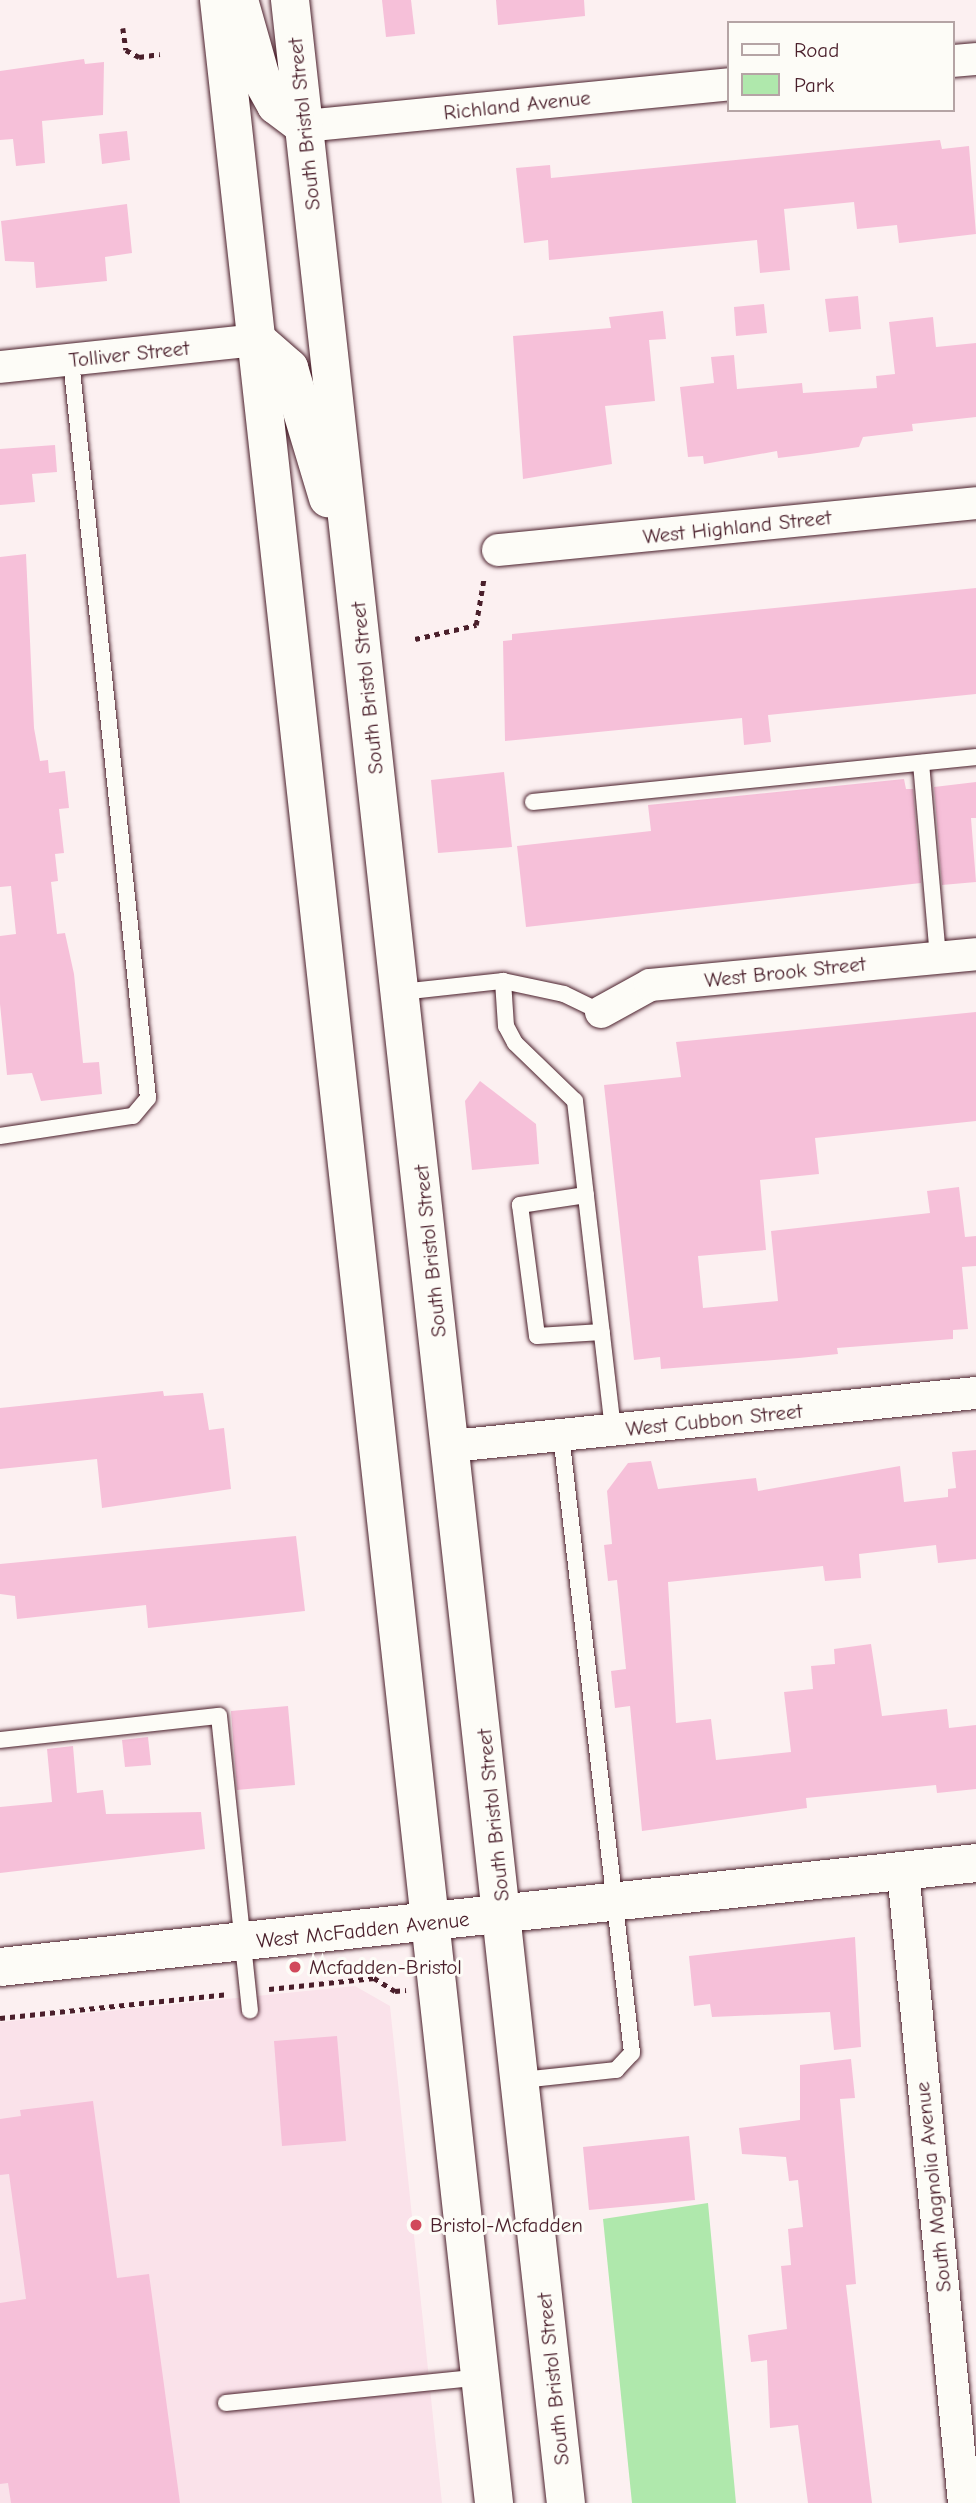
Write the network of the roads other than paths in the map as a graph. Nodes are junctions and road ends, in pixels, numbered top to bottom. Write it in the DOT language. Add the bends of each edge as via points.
graph roads {
  1 [pos="219,0"];
  2 [pos="239,0"];
  3 [pos="290,0"];
  4 [pos="976,59"];
  5 [pos="955,61"];
  6 [pos="727,84"];
  7 [pos="304,126"];
  8 [pos="257,340"];
  9 [pos="71,360"];
  10 [pos="0,368"];
  11 [pos="976,503"];
  12 [pos="498,550"];
  13 [pos="357,594"];
  14 [pos="976,757"];
  15 [pos="921,763"];
  16 [pos="533,802"];
  17 [pos="976,954"];
  18 [pos="938,958"];
  19 [pos="503,981"];
  20 [pos="401,992"];
  21 [pos="601,1012"];
  22 [pos="0,1136"];
  23 [pos="586,1195"];
  24 [pos="602,1332"];
  25 [pos="976,1393"];
  26 [pos="613,1430"];
  27 [pos="561,1435"];
  28 [pos="452,1446"];
  29 [pos="0,1740"];
  30 [pos="976,1863"];
  31 [pos="902,1871"];
  32 [pos="615,1903"];
  33 [pos="504,1915"];
  34 [pos="432,1922"];
  35 [pos="243,1942"];
  36 [pos="0,1967"];
  37 [pos="250,2010"];
  38 [pos="522,2080"];
  39 [pos="480,2377"];
  40 [pos="226,2403"];
  41 [pos="494,2503"];
  42 [pos="566,2503"];
  43 [pos="964,2503"];
  1 -- 8 [label="main road"];
  2 -- 7 [label="main road" via="261,78 276,105"];
  3 -- 7 [label="main road, South Bristol Street"];
  4 -- 5 [label="street"];
  6 -- 7 [label="street, Richland Avenue"];
  7 -- 13 [label="main road, South Bristol Street"];
  8 -- 9 [label="street, Tolliver Street"];
  8 -- 13 [label="main road" via="289,368"];
  8 -- 34 [label="main road"];
  9 -- 10 [label="street, Tolliver Street"];
  9 -- 22 [label="lane" via="148,1098 132,1116"];
  11 -- 12 [label="street, West Highland Street"];
  13 -- 20 [label="main road, South Bristol Street"];
  14 -- 15 [label="lane"];
  15 -- 16 [label="lane"];
  15 -- 18 [label="lane"];
  17 -- 18 [label="street, West Brook Street"];
  18 -- 21 [label="street, West Brook Street" via="650,985"];
  19 -- 20 [label="lane"];
  19 -- 21 [label="lane" via="564,994"];
  19 -- 23 [label="lane" via="506,1026 515,1043 575,1101"];
  20 -- 28 [label="main road, South Bristol Street"];
  23 -- 24 [label="lane"];
  23 -- 24 [label="lane" via="520,1205 537,1336"];
  24 -- 26 [label="lane"];
  25 -- 26 [label="street, West Cubbon Street"];
  26 -- 27 [label="street, West Cubbon Street"];
  27 -- 28 [label="street, West Cubbon Street"];
  27 -- 32 [label="lane"];
  28 -- 33 [label="main road, South Bristol Street"];
  29 -- 35 [label="lane" via="219,1716"];
  30 -- 31 [label="main road, West McFadden Avenue"];
  31 -- 32 [label="main road, West McFadden Avenue"];
  31 -- 43 [label="street, South Magnolia Avenue"];
  32 -- 33 [label="main road, West McFadden Avenue"];
  32 -- 38 [label="lane" via="631,2035 627,2065"];
  33 -- 34 [label="main road, West McFadden Avenue"];
  33 -- 38 [label="main road, South Bristol Street"];
  34 -- 35 [label="main road, West McFadden Avenue"];
  34 -- 39 [label="main road"];
  35 -- 36 [label="main road, West McFadden Avenue"];
  35 -- 37 [label="lane"];
  38 -- 42 [label="main road, South Bristol Street"];
  39 -- 40 [label="lane"];
  39 -- 41 [label="main road"];
}
